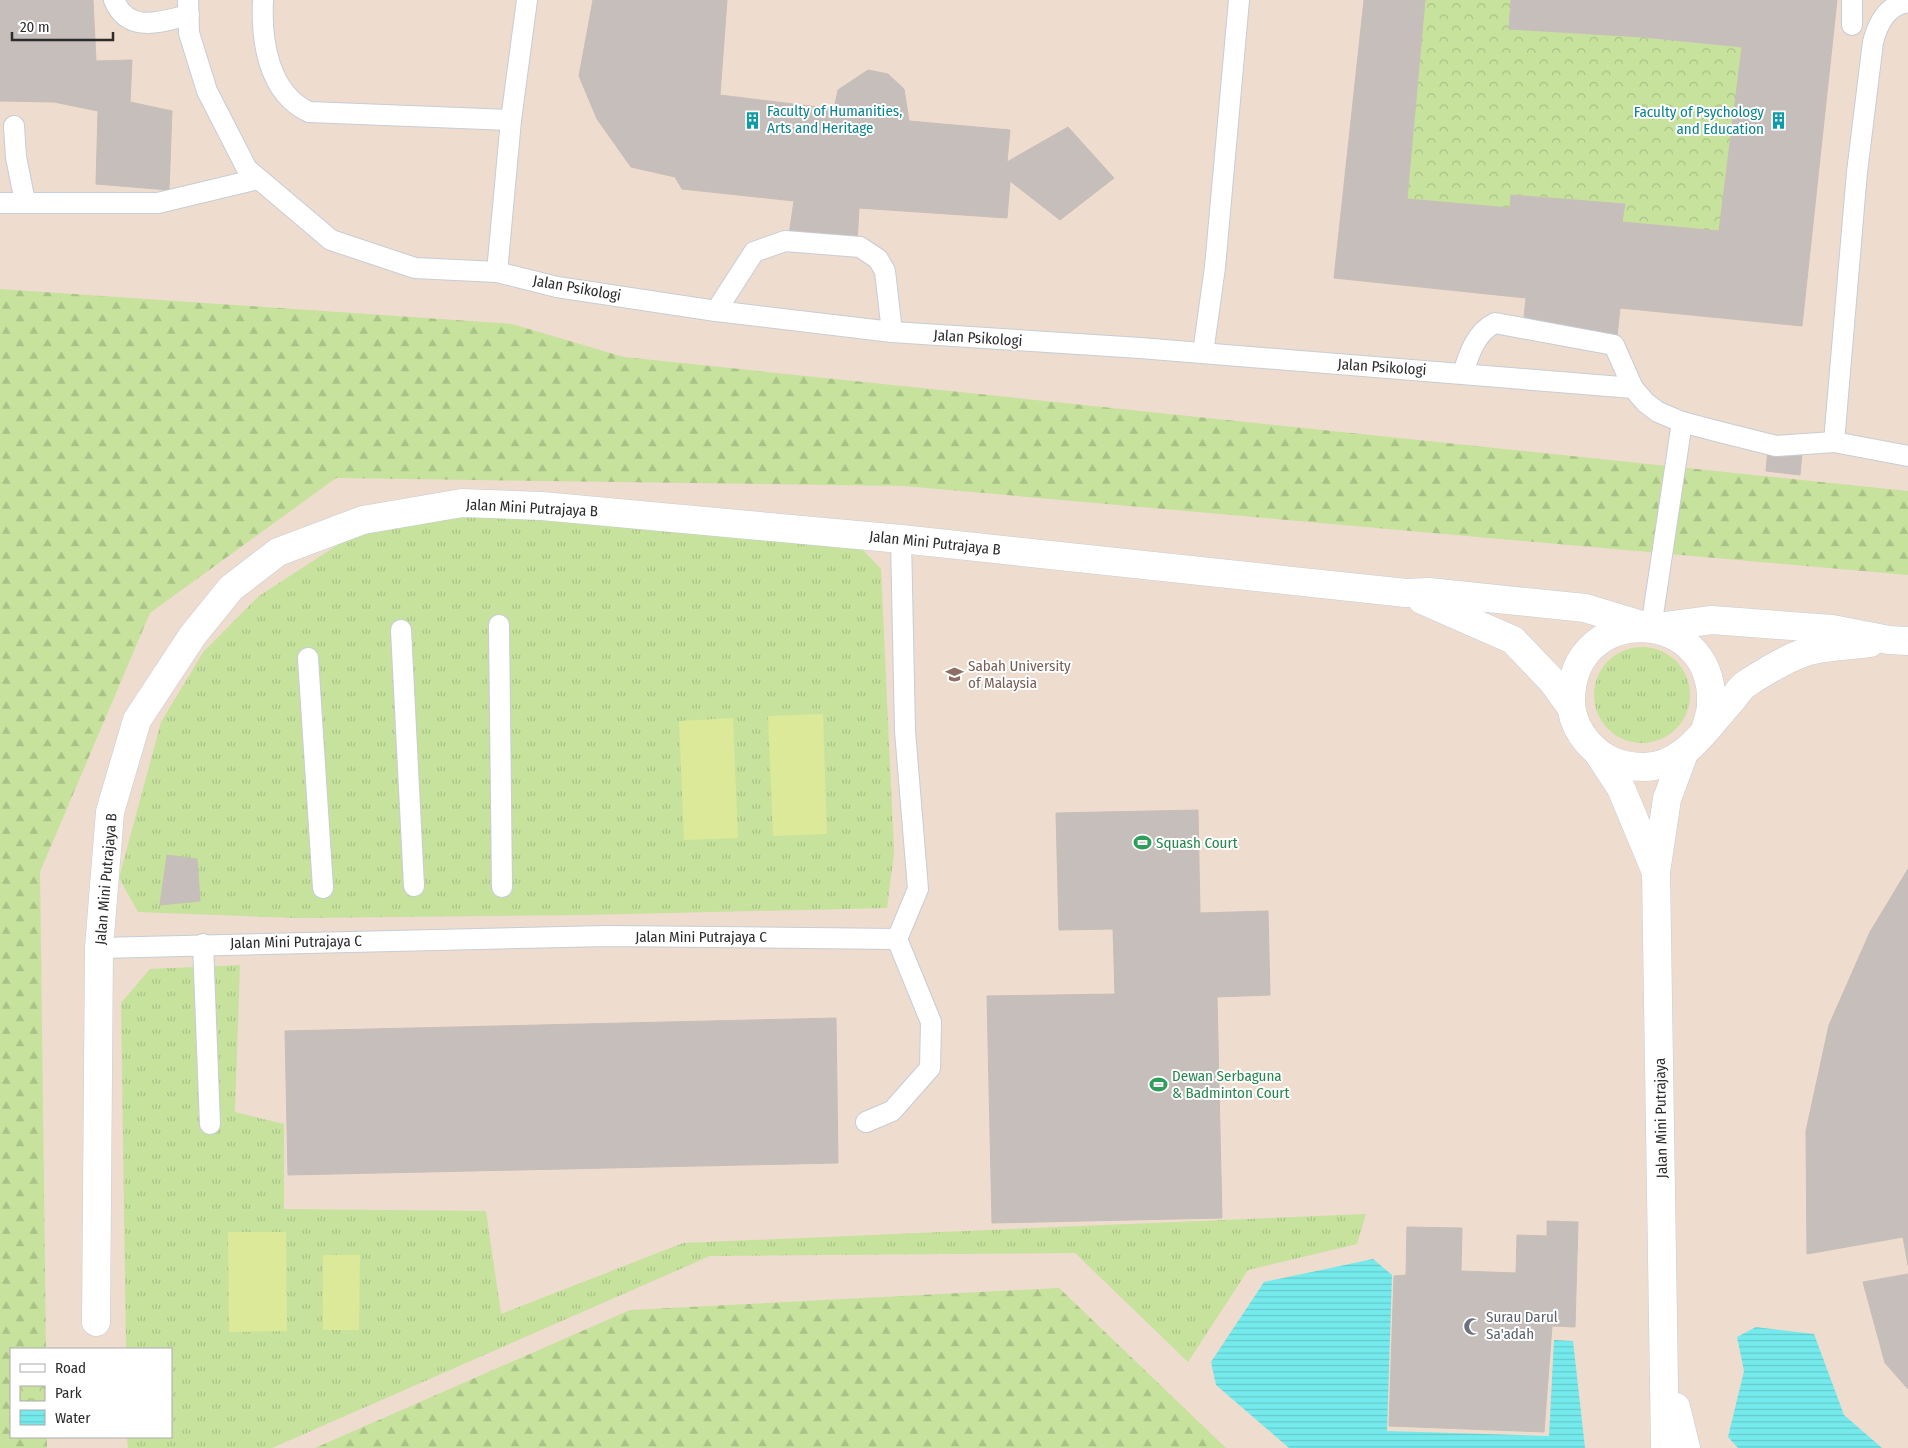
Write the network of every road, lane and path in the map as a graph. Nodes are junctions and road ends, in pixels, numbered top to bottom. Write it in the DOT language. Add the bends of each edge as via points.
graph roads {
  1 [pos="114,0"];
  2 [pos="263,0"];
  3 [pos="527,0"];
  4 [pos="1239,0"];
  5 [pos="1852,0"];
  6 [pos="1908,2"];
  7 [pos="188,8"];
  8 [pos="1852,25"];
  9 [pos="511,120"];
  10 [pos="14,126"];
  11 [pos="258,179"];
  12 [pos="26,202"];
  13 [pos="0,203"];
  14 [pos="497,272"];
  15 [pos="716,311"];
  16 [pos="892,332"];
  17 [pos="1203,353"];
  18 [pos="1463,373"];
  19 [pos="1634,388"];
  20 [pos="1682,422"];
  21 [pos="1834,442"];
  22 [pos="1908,456"];
  23 [pos="901,539"];
  24 [pos="1406,593"];
  25 [pos="499,625"];
  26 [pos="1651,628"];
  27 [pos="401,630"];
  28 [pos="1899,641"];
  29 [pos="308,658"];
  30 [pos="1571,706"];
  31 [pos="1705,730"];
  32 [pos="1598,753"];
  33 [pos="1684,753"];
  34 [pos="1656,872"];
  35 [pos="414,886"];
  36 [pos="502,887"];
  37 [pos="323,888"];
  38 [pos="897,939"];
  39 [pos="203,944"];
  40 [pos="99,948"];
  41 [pos="866,1122"];
  42 [pos="210,1124"];
  43 [pos="96,1322"];
  44 [pos="1666,1365"];
  45 [pos="1665,1448"];
  46 [pos="1686,1448"];
  1 -- 7 [label="lane" via="123,16 139,23 157,22"];
  2 -- 9 [label="lane" via="262,21 270,69 296,106 309,112"];
  3 -- 9 [label="lane"];
  4 -- 17 [label="lane" via="1215,267"];
  5 -- 8 [label="lane"];
  6 -- 21 [label="lane" via="1899,3 1887,14 1877,26 1873,42 1857,172"];
  7 -- 11 [label="lane, Jalan Psikologi" via="189,33 207,90 247,169"];
  9 -- 14 [label="lane"];
  10 -- 12 [label="lane" via="16,157"];
  11 -- 12 [label="lane" via="158,203"];
  11 -- 14 [label="lane, Jalan Psikologi" via="331,240 415,268"];
  12 -- 13 [label="lane"];
  14 -- 15 [label="lane, Jalan Psikologi" via="558,287"];
  15 -- 16 [label="lane, Jalan Psikologi"];
  15 -- 16 [label="lane" via="754,252 785,241 860,246 878,259 885,271"];
  16 -- 17 [label="lane, Jalan Psikologi"];
  17 -- 18 [label="lane, Jalan Psikologi"];
  18 -- 19 [label="lane, Jalan Psikologi"];
  18 -- 19 [label="lane" via="1470,350 1484,330 1495,323 1614,344"];
  19 -- 20 [label="lane" via="1658,412"];
  20 -- 21 [label="lane" via="1776,446"];
  20 -- 26 [label="lane"];
  21 -- 22 [label="lane"];
  23 -- 24 [label="street, Jalan Mini Putrajaya B"];
  23 -- 38 [label="lane" via="906,731 918,889"];
  23 -- 40 [label="street, Jalan Mini Putrajaya B" via="542,506 462,503 363,520 278,552 231,588 193,635 136,720 110,812"];
  24 -- 26 [label="street" via="1429,592 1585,608"];
  24 -- 30 [label="street" via="1514,640"];
  25 -- 36 [label="lane"];
  26 -- 28 [label="street" via="1712,620 1832,629"];
  26 -- 30 [label="street" via="1614,632 1585,654 1571,688"];
  26 -- 31 [label="street" via="1684,642 1698,655 1707,671 1711,707"];
  27 -- 35 [label="lane"];
  28 -- 31 [label="street" via="1804,653 1745,684"];
  29 -- 37 [label="lane"];
  30 -- 32 [label="street" via="1585,740"];
  31 -- 33 [label="street"];
  32 -- 33 [label="street" via="1631,767 1650,767"];
  32 -- 34 [label="street" via="1621,788"];
  33 -- 34 [label="street" via="1667,799"];
  34 -- 44 [label="street, Jalan Mini Putrajaya"];
  38 -- 39 [label="lane, Jalan Mini Putrajaya C" via="607,936"];
  38 -- 41 [label="lane" via="931,1022 930,1068 892,1111"];
  39 -- 40 [label="lane, Jalan Mini Putrajaya C"];
  39 -- 42 [label="lane"];
  40 -- 43 [label="street, Jalan Mini Putrajaya B"];
  44 -- 45 [label="street"];
  44 -- 46 [label="street"];
}
